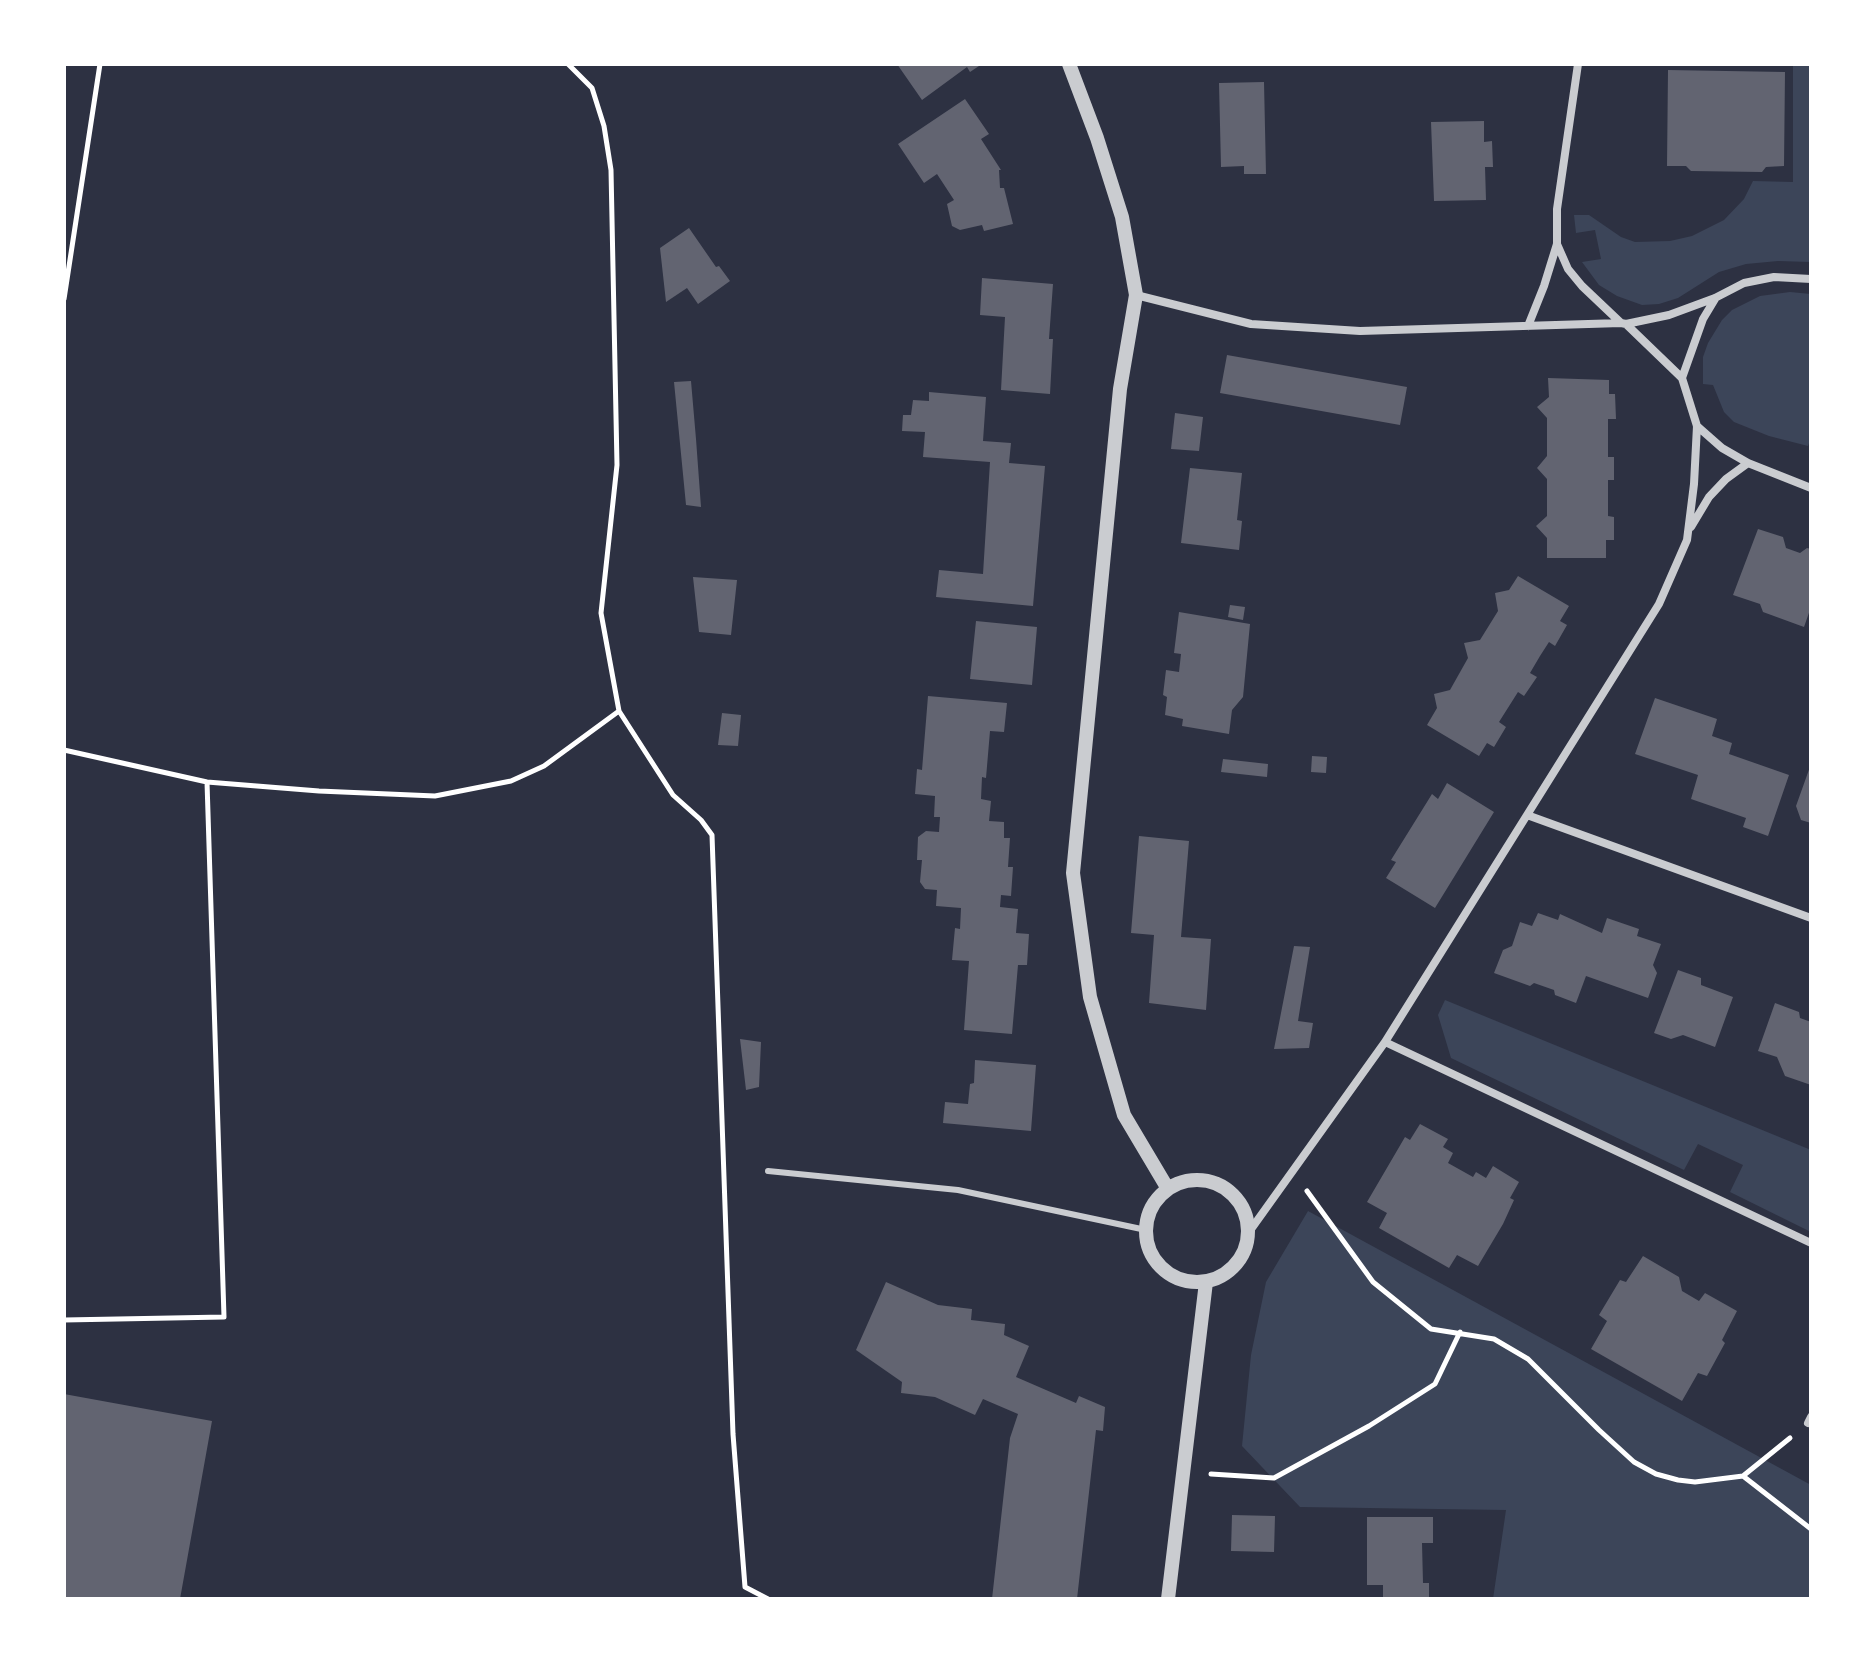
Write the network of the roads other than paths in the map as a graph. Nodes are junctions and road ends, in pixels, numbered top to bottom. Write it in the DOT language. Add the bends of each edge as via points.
graph roads {
  1 [pos="1069,64"];
  2 [pos="1578,64"];
  3 [pos="1557,244"];
  4 [pos="1811,279"];
  5 [pos="1136,295"];
  6 [pos="1715,298"];
  7 [pos="1623,323"];
  8 [pos="1528,326"];
  9 [pos="1682,378"];
  10 [pos="1697,426"];
  11 [pos="1748,463"];
  12 [pos="1811,488"];
  13 [pos="1689,531"];
  14 [pos="1527,815"];
  15 [pos="1811,918"];
  16 [pos="1385,1042"];
  17 [pos="768,1171"];
  18 [pos="1168,1189"];
  19 [pos="1146,1230"];
  20 [pos="1249,1232"];
  21 [pos="1811,1243"];
  22 [pos="1206,1282"];
  23 [pos="1168,1599"];
  1 -- 5 [label="street" via="1122,217"];
  2 -- 3 [label="street" via="1557,209"];
  3 -- 7 [label="street" via="1582,286"];
  3 -- 8 [label="street"];
  4 -- 6 [label="street" via="1774,277 1744,283"];
  5 -- 8 [label="street" via="1251,324 1360,331"];
  5 -- 18 [label="street" via="1120,389 1073,873 1090,997 1124,1115"];
  6 -- 7 [label="street" via="1669,315"];
  6 -- 9 [label="street"];
  7 -- 8 [label="street"];
  7 -- 9 [label="street"];
  9 -- 10 [label="street"];
  10 -- 11 [label="street"];
  10 -- 13 [label="street"];
  11 -- 12 [label="street"];
  11 -- 13 [label="street" via="1709,497"];
  13 -- 14 [label="street" via="1659,604"];
  14 -- 15 [label="street"];
  14 -- 16 [label="street"];
  16 -- 20 [label="street"];
  16 -- 21 [label="street"];
  17 -- 19 [label="lane" via="958,1190"];
  18 -- 19 [label="street" via="1149,1213"];
  18 -- 20 [label="street" via="1197,1180 1228,1190 1241,1204"];
  19 -- 22 [label="street" via="1148,1248 1164,1270 1189,1282"];
  20 -- 22 [label="street" via="1235,1266"];
  22 -- 23 [label="street"];
}
